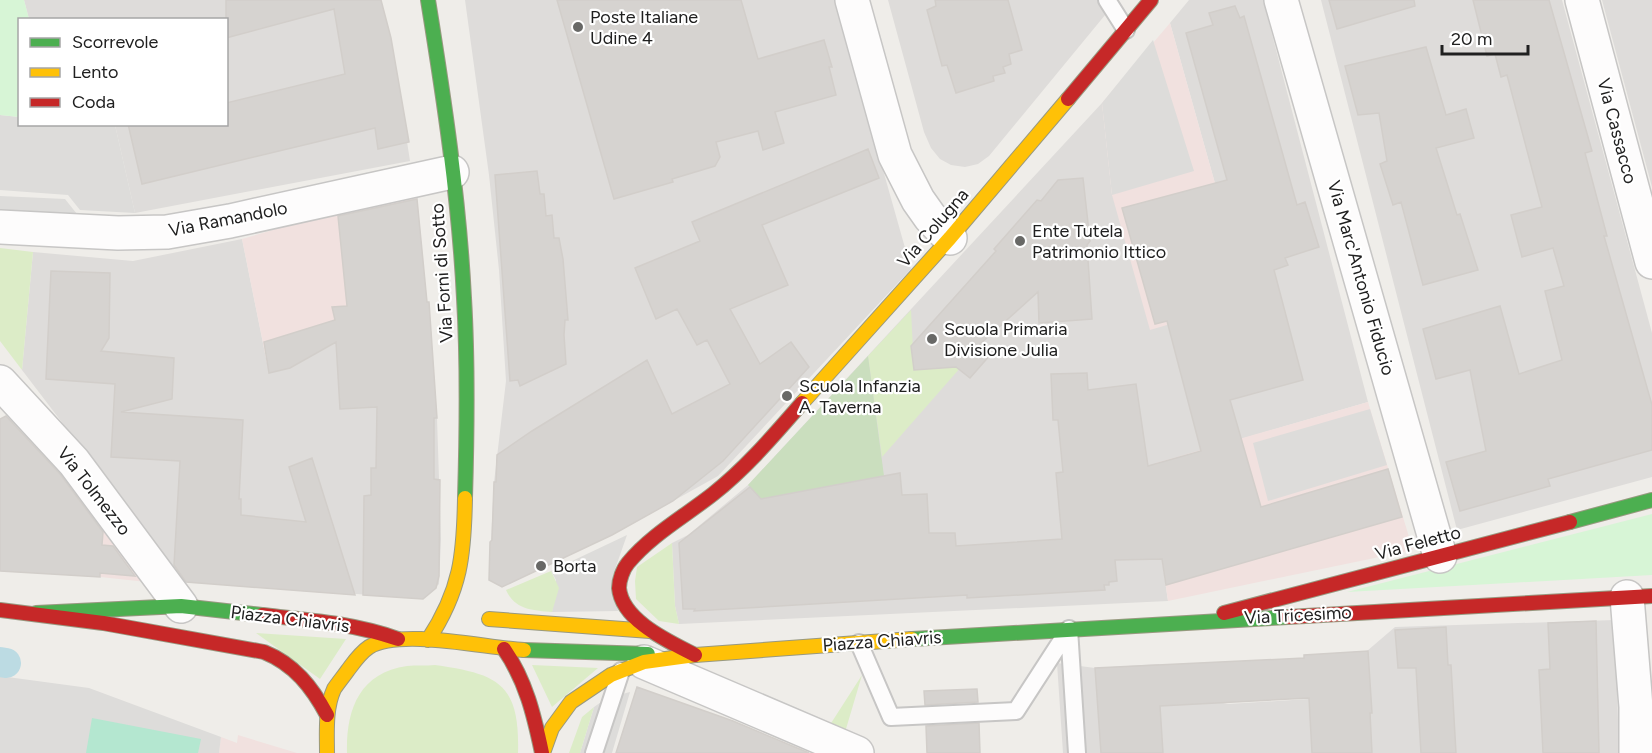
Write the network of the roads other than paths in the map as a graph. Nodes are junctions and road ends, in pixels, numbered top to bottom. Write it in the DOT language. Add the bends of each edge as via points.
graph roads {
  1 [pos="428,0"];
  2 [pos="852,0"];
  3 [pos="1107,0"];
  4 [pos="1151,0"];
  5 [pos="1281,0"];
  6 [pos="1582,0"];
  7 [pos="1126,30"];
  8 [pos="452,172"];
  9 [pos="0,227"];
  10 [pos="950,238"];
  11 [pos="1652,262"];
  12 [pos="0,382"];
  13 [pos="1652,500"];
  14 [pos="462,545"];
  15 [pos="1440,556"];
  16 [pos="471,578"];
  17 [pos="1640,597"];
  18 [pos="0,610"];
  19 [pos="36,612"];
  20 [pos="180,621"];
  21 [pos="1192,621"];
  22 [pos="1069,629"];
  23 [pos="650,631"];
  24 [pos="398,639"];
  25 [pos="428,640"];
  26 [pos="859,643"];
  27 [pos="504,649"];
  28 [pos="695,656"];
  29 [pos="633,666"];
  30 [pos="327,715"];
  31 [pos="327,753"];
  32 [pos="542,753"];
  33 [pos="594,753"];
  34 [pos="857,753"];
  35 [pos="1077,753"];
  36 [pos="1636,753"];
  1 -- 8 [label="main road, Via Forni di Sotto"];
  2 -- 10 [label="street" via="895,155 918,200"];
  3 -- 7 [label="lane"];
  4 -- 7 [label="main road, Via Colugna"];
  5 -- 15 [label="street, Via Marc'Antonio Fiducio"];
  6 -- 11 [label="street, Via Cassacco"];
  7 -- 10 [label="main road, Via Colugna"];
  8 -- 9 [label="street, Via Ramandolo" via="167,232"];
  8 -- 14 [label="main road, Via Forni di Sotto" via="468,401"];
  10 -- 23 [label="main road, Via Colugna" via="736,475 642,548 626,565 619,587 624,604"];
  12 -- 20 [label="street, Via Tolmezzo" via="74,462"];
  13 -- 15 [label="main road, Via Feletto"];
  14 -- 16 [label="main road, Via Forni di Sotto"];
  14 -- 25 [label="main road, Via Forni di Sotto" via="453,596"];
  15 -- 21 [label="main road, Via Feletto"];
  17 -- 21 [label="main road, Via Tricesimo"];
  17 -- 36 [label="street"];
  18 -- 19 [label="main road"];
  19 -- 20 [label="main road"];
  19 -- 20 [label="main road"];
  20 -- 24 [label="main road, Piazza Chiavris" via="341,623"];
  20 -- 30 [label="main road, Piazza Chiavris" via="280,659 315,692"];
  21 -- 22 [label="main road, Via Tricesimo"];
  22 -- 26 [label="main road, Piazza Chiavris"];
  22 -- 26 [label="lane" via="1016,711 891,717"];
  22 -- 35 [label="lane"];
  23 -- 27 [label="main road" via="487,614"];
  23 -- 28 [label="main road"];
  24 -- 25 [label="main road, Piazza Chiavris"];
  24 -- 30 [label="main road, Piazza Chiavris" via="376,643 357,657 334,690"];
  25 -- 27 [label="main road, Piazza Chiavris"];
  26 -- 28 [label="main road, Piazza Chiavris"];
  27 -- 28 [label="main road, Piazza Chiavris"];
  27 -- 32 [label="main road, Piazza Chiavris" via="527,687"];
  28 -- 29 [label="main road, Piazza Chiavris"];
  29 -- 32 [label="main road, Piazza Chiavris" via="596,683 571,702 552,728"];
  29 -- 33 [label="lane"];
  29 -- 34 [label="street"];
  30 -- 31 [label="main road, Piazza Chiavris"];
}
